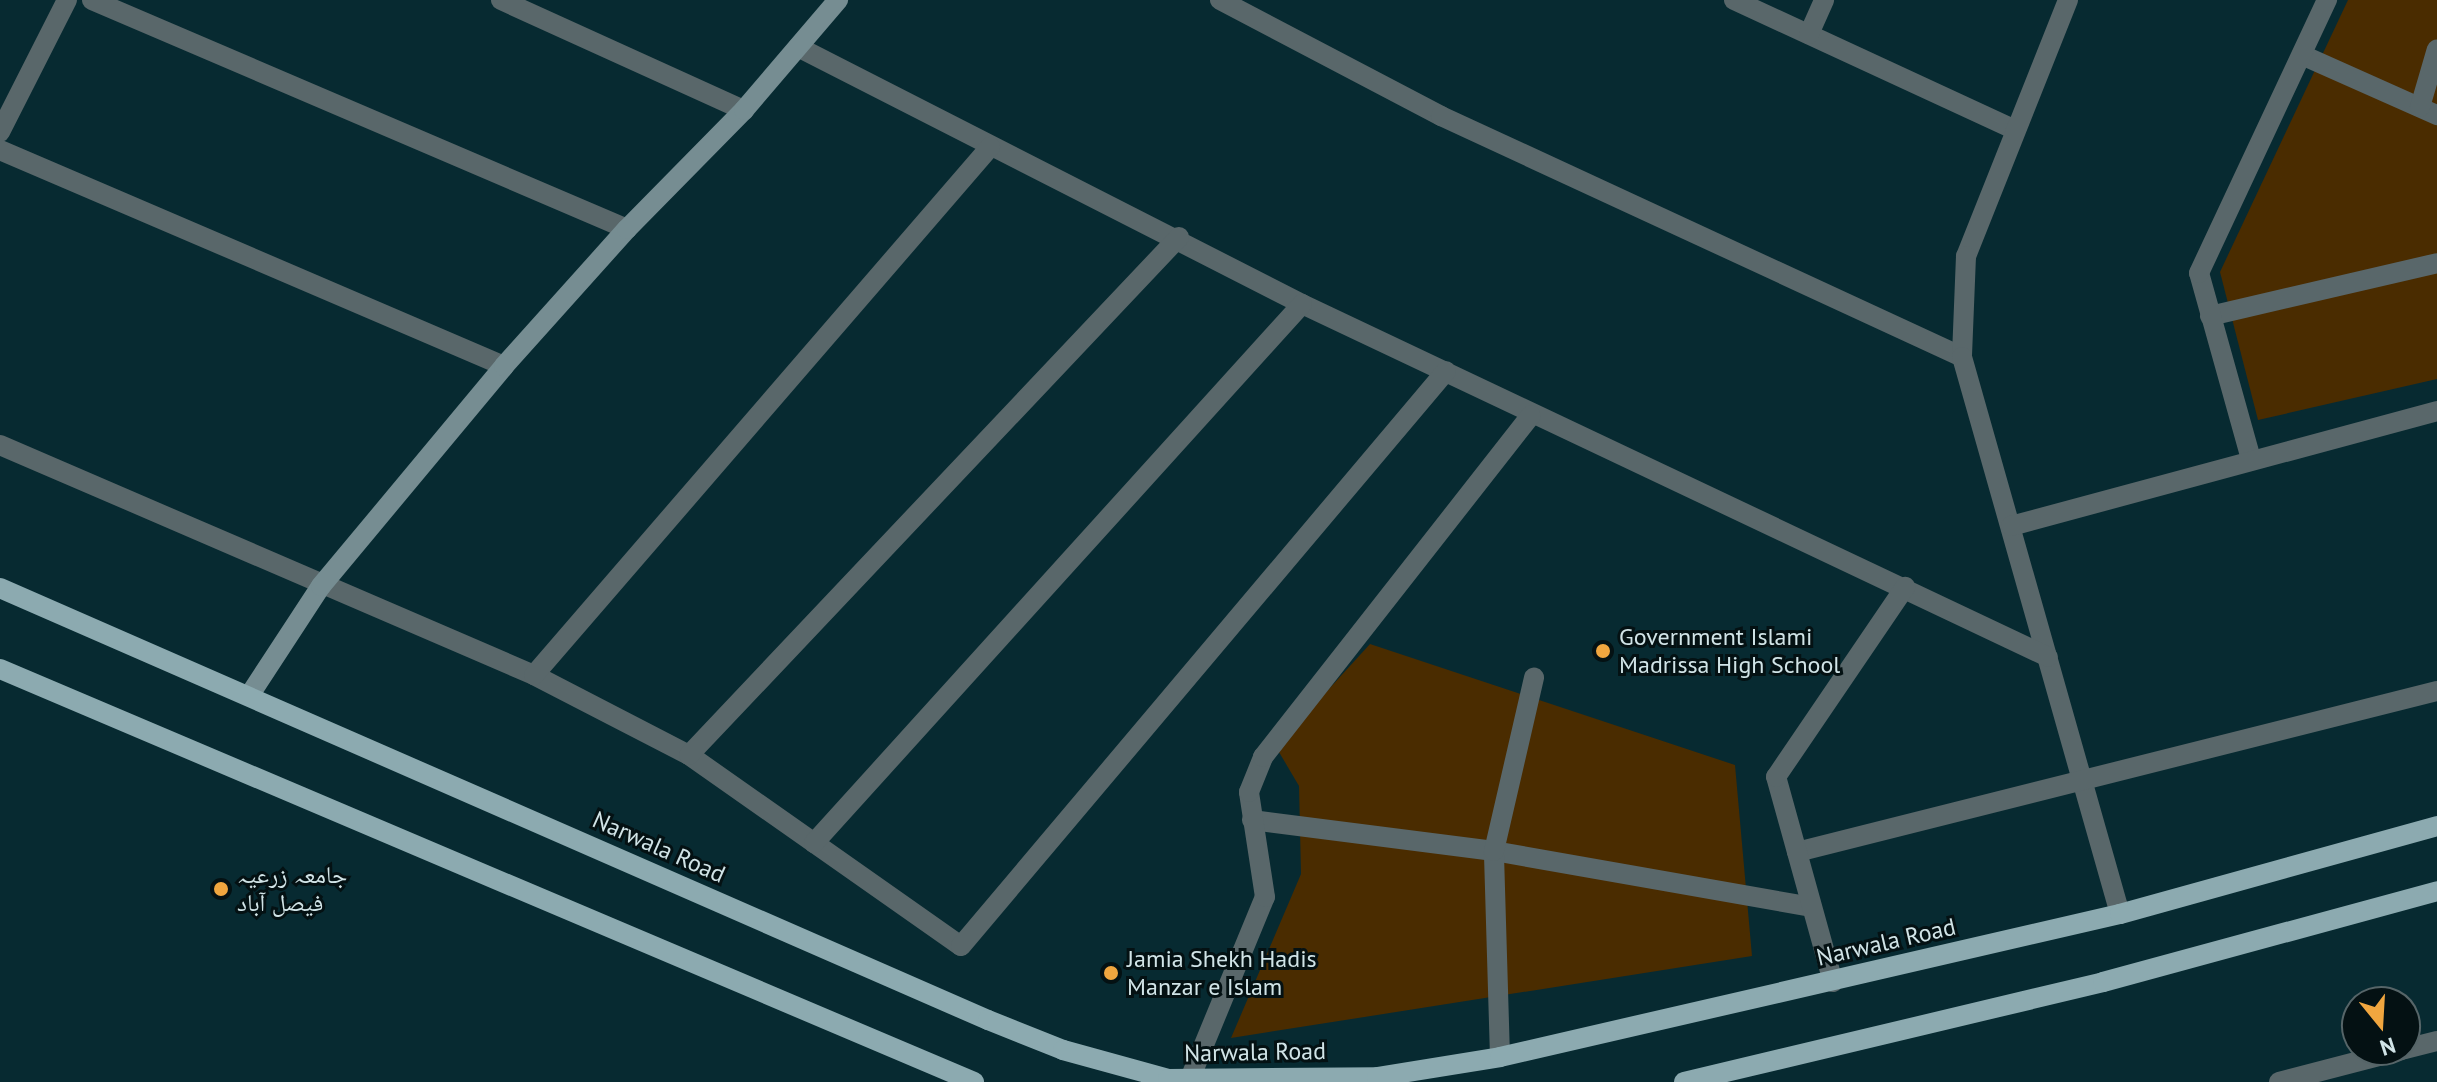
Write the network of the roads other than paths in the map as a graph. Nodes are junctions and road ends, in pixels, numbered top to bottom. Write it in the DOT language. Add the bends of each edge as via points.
graph roads {
  1 [pos="67,0"];
  2 [pos="92,0"];
  3 [pos="501,0"];
  4 [pos="838,0"];
  5 [pos="1220,0"];
  6 [pos="1734,0"];
  7 [pos="1824,0"];
  8 [pos="2068,0"];
  9 [pos="2327,0"];
  10 [pos="1809,34"];
  11 [pos="798,47"];
  12 [pos="2437,49"];
  13 [pos="2302,55"];
  14 [pos="744,110"];
  15 [pos="2429,111"];
  16 [pos="2013,129"];
  17 [pos="0,132"];
  18 [pos="990,147"];
  19 [pos="0,150"];
  20 [pos="627,229"];
  21 [pos="1179,237"];
  22 [pos="2437,263"];
  23 [pos="1302,304"];
  24 [pos="2210,316"];
  25 [pos="1962,357"];
  26 [pos="504,366"];
  27 [pos="1446,371"];
  28 [pos="2437,411"];
  29 [pos="1531,415"];
  30 [pos="0,445"];
  31 [pos="2251,459"];
  32 [pos="2011,526"];
  33 [pos="321,586"];
  34 [pos="1905,587"];
  35 [pos="0,588"];
  36 [pos="2048,657"];
  37 [pos="0,669"];
  38 [pos="534,675"];
  39 [pos="1534,678"];
  40 [pos="2437,691"];
  41 [pos="249,696"];
  42 [pos="689,755"];
  43 [pos="2084,779"];
  44 [pos="1252,820"];
  45 [pos="2437,826"];
  46 [pos="814,843"];
  47 [pos="1494,851"];
  48 [pos="1797,852"];
  49 [pos="2437,891"];
  50 [pos="1811,907"];
  51 [pos="2120,914"];
  52 [pos="1833,982"];
  53 [pos="1500,1057"];
  54 [pos="2342,1066"];
  55 [pos="1751,1074"];
  56 [pos="1380,1079"];
  57 [pos="1189,1081"];
  58 [pos="974,1082"];
  59 [pos="1684,1082"];
  60 [pos="2279,1082"];
  1 -- 17 [label="street"];
  2 -- 20 [label="street"];
  3 -- 14 [label="street"];
  4 -- 11 [label="street"];
  5 -- 25 [label="street" via="1441,116"];
  6 -- 10 [label="street"];
  7 -- 10 [label="street"];
  8 -- 16 [label="street"];
  9 -- 13 [label="street"];
  10 -- 16 [label="street"];
  11 -- 14 [label="street"];
  11 -- 18 [label="street"];
  12 -- 15 [label="street"];
  13 -- 15 [label="street"];
  13 -- 24 [label="street" via="2199,273"];
  14 -- 20 [label="street"];
  16 -- 25 [label="street" via="1966,256"];
  18 -- 21 [label="street"];
  18 -- 38 [label="street"];
  19 -- 26 [label="street"];
  20 -- 26 [label="street"];
  21 -- 23 [label="street"];
  21 -- 42 [label="street"];
  22 -- 24 [label="street"];
  23 -- 27 [label="street"];
  23 -- 46 [label="street"];
  24 -- 31 [label="street"];
  25 -- 32 [label="street"];
  26 -- 33 [label="street"];
  27 -- 29 [label="street"];
  27 -- 46 [label="street" via="961,946"];
  28 -- 31 [label="street"];
  29 -- 34 [label="street"];
  29 -- 44 [label="street" via="1263,757 1249,792"];
  30 -- 33 [label="street"];
  31 -- 32 [label="street"];
  32 -- 36 [label="street"];
  33 -- 38 [label="street"];
  33 -- 41 [label="street"];
  34 -- 36 [label="street"];
  34 -- 48 [label="street" via="1776,777"];
  35 -- 41 [label="main road, Narwala Road"];
  36 -- 43 [label="street"];
  37 -- 58 [label="main road"];
  38 -- 42 [label="street"];
  39 -- 47 [label="street"];
  40 -- 43 [label="street"];
  41 -- 57 [label="main road, Narwala Road" via="988,1020 1063,1050"];
  42 -- 46 [label="street"];
  43 -- 48 [label="street"];
  43 -- 51 [label="street"];
  44 -- 47 [label="street"];
  44 -- 57 [label="street" via="1265,897"];
  45 -- 51 [label="main road, Narwala Road"];
  47 -- 50 [label="street"];
  47 -- 53 [label="street"];
  48 -- 50 [label="street"];
  49 -- 55 [label="main road"];
  50 -- 52 [label="street"];
  51 -- 52 [label="main road, Narwala Road"];
  52 -- 53 [label="main road, Narwala Road"];
  53 -- 56 [label="main road, Narwala Road"];
  54 -- 60 [label="street"];
  55 -- 59 [label="main road"];
  56 -- 57 [label="main road, Narwala Road"];
}
